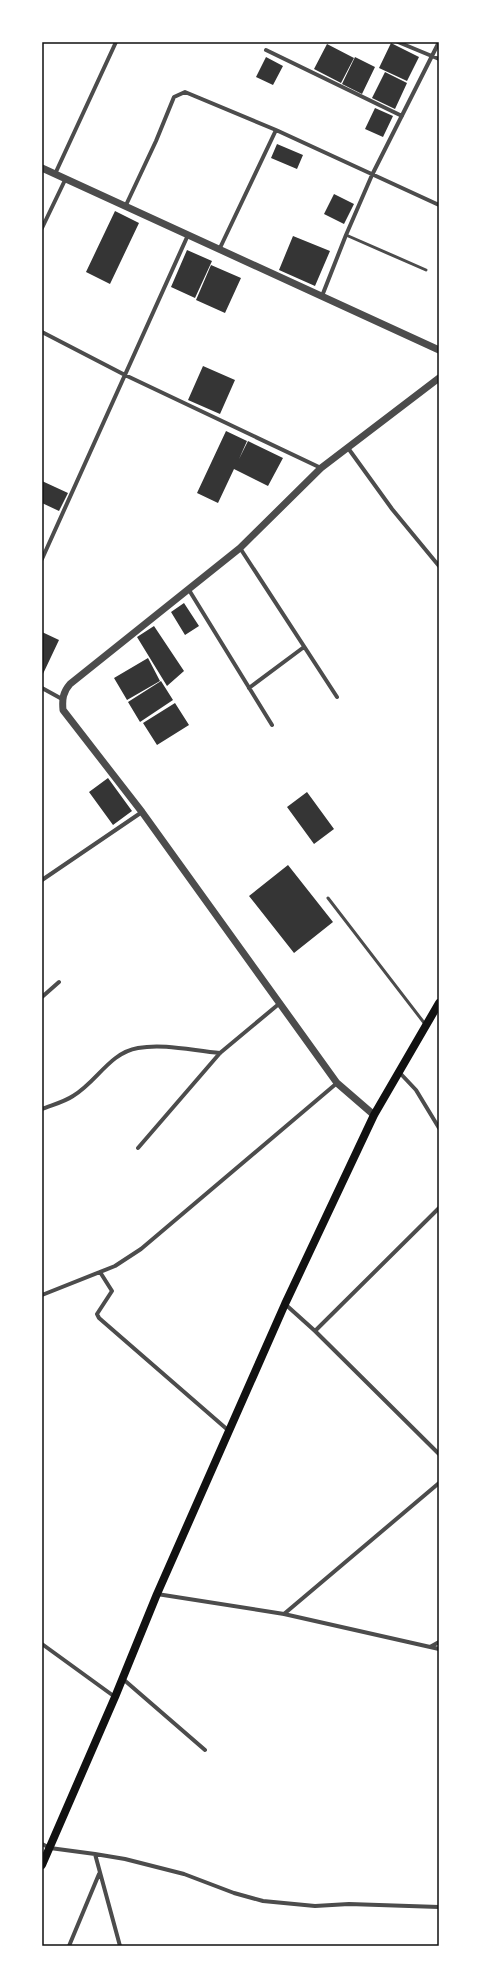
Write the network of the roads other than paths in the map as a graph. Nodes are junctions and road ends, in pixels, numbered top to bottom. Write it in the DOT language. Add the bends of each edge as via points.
graph roads {
  1 [pos="116,42"];
  2 [pos="398,42"];
  3 [pos="439,42"];
  4 [pos="266,50"];
  5 [pos="432,56"];
  6 [pos="439,59"];
  7 [pos="402,116"];
  8 [pos="276,130"];
  9 [pos="42,168"];
  10 [pos="55,174"];
  11 [pos="372,175"];
  12 [pos="66,178"];
  13 [pos="126,205"];
  14 [pos="439,205"];
  15 [pos="42,228"];
  16 [pos="188,235"];
  17 [pos="346,235"];
  18 [pos="219,250"];
  19 [pos="426,270"];
  20 [pos="322,296"];
  21 [pos="42,332"];
  22 [pos="439,350"];
  23 [pos="125,375"];
  24 [pos="439,378"];
  25 [pos="348,448"];
  26 [pos="321,468"];
  27 [pos="240,548"];
  28 [pos="42,559"];
  29 [pos="439,566"];
  30 [pos="189,590"];
  31 [pos="304,647"];
  32 [pos="42,688"];
  33 [pos="249,688"];
  34 [pos="336,697"];
  35 [pos="62,699"];
  36 [pos="272,725"];
  37 [pos="142,812"];
  38 [pos="42,880"];
  39 [pos="328,898"];
  40 [pos="59,982"];
  41 [pos="42,997"];
  42 [pos="280,1003"];
  43 [pos="439,1003"];
  44 [pos="425,1024"];
  45 [pos="220,1053"];
  46 [pos="399,1071"];
  47 [pos="337,1083"];
  48 [pos="42,1109"];
  49 [pos="374,1115"];
  50 [pos="439,1128"];
  51 [pos="138,1148"];
  52 [pos="439,1208"];
  53 [pos="100,1272"];
  54 [pos="43,1294"];
  55 [pos="285,1304"];
  56 [pos="315,1331"];
  57 [pos="229,1431"];
  58 [pos="439,1454"];
  59 [pos="439,1483"];
  60 [pos="157,1594"];
  61 [pos="284,1614"];
  62 [pos="439,1642"];
  63 [pos="42,1644"];
  64 [pos="430,1647"];
  65 [pos="439,1649"];
  66 [pos="123,1680"];
  67 [pos="116,1697"];
  68 [pos="205,1750"];
  69 [pos="42,1844"];
  70 [pos="50,1848"];
  71 [pos="95,1854"];
  72 [pos="42,1865"];
  73 [pos="100,1874"];
  74 [pos="439,1907"];
  75 [pos="69,1946"];
  76 [pos="120,1946"];
  1 -- 10 [label="street"];
  2 -- 5 [label="street"];
  3 -- 5 [label="street"];
  4 -- 7 [label="street"];
  5 -- 6 [label="street"];
  5 -- 7 [label="street"];
  7 -- 11 [label="street"];
  8 -- 11 [label="street"];
  8 -- 13 [label="street" via="185,92 179,94 174,97"];
  8 -- 18 [label="street"];
  9 -- 10 [label="street"];
  10 -- 12 [label="street"];
  11 -- 14 [label="street"];
  11 -- 17 [label="street"];
  12 -- 13 [label="street"];
  12 -- 15 [label="street"];
  13 -- 16 [label="street"];
  16 -- 18 [label="street"];
  16 -- 23 [label="street"];
  17 -- 19 [label="lane"];
  17 -- 20 [label="street"];
  18 -- 20 [label="street"];
  20 -- 22 [label="street"];
  21 -- 23 [label="street"];
  23 -- 26 [label="street"];
  23 -- 28 [label="street"];
  24 -- 25 [label="street"];
  25 -- 26 [label="street"];
  25 -- 29 [label="street" via="392,509"];
  26 -- 27 [label="street"];
  27 -- 30 [label="street"];
  27 -- 31 [label="street"];
  30 -- 33 [label="street"];
  30 -- 35 [label="street" via="70,684"];
  31 -- 33 [label="street"];
  31 -- 34 [label="street"];
  32 -- 35 [label="street"];
  33 -- 36 [label="street"];
  35 -- 37 [label="street" via="62,710"];
  37 -- 38 [label="street"];
  37 -- 42 [label="street"];
  39 -- 44 [label="lane"];
  40 -- 41 [label="street"];
  42 -- 45 [label="street"];
  42 -- 47 [label="street"];
  43 -- 44 [label="main road"];
  44 -- 46 [label="main road"];
  45 -- 48 [label="street" via="155,1047 137,1048 108,1062 88,1085 73,1097"];
  45 -- 51 [label="street"];
  46 -- 49 [label="main road"];
  46 -- 50 [label="street" via="416,1090"];
  47 -- 49 [label="street"];
  47 -- 53 [label="street" via="141,1249 115,1266"];
  49 -- 55 [label="main road"];
  52 -- 56 [label="street"];
  53 -- 54 [label="street"];
  53 -- 57 [label="street" via="112,1292 99,1309 99,1318"];
  55 -- 56 [label="street"];
  55 -- 57 [label="main road"];
  56 -- 58 [label="street"];
  57 -- 60 [label="main road"];
  59 -- 61 [label="street"];
  60 -- 61 [label="street"];
  60 -- 66 [label="main road"];
  61 -- 64 [label="street"];
  62 -- 64 [label="street"];
  63 -- 67 [label="street"];
  64 -- 65 [label="street"];
  66 -- 67 [label="main road"];
  66 -- 68 [label="street"];
  67 -- 70 [label="main road"];
  69 -- 70 [label="street"];
  70 -- 71 [label="street"];
  70 -- 72 [label="main road"];
  71 -- 73 [label="street"];
  71 -- 74 [label="street" via="125,1858 178,1872 263,1901 315,1906 349,1904"];
  73 -- 75 [label="street"];
  73 -- 76 [label="street"];
}
